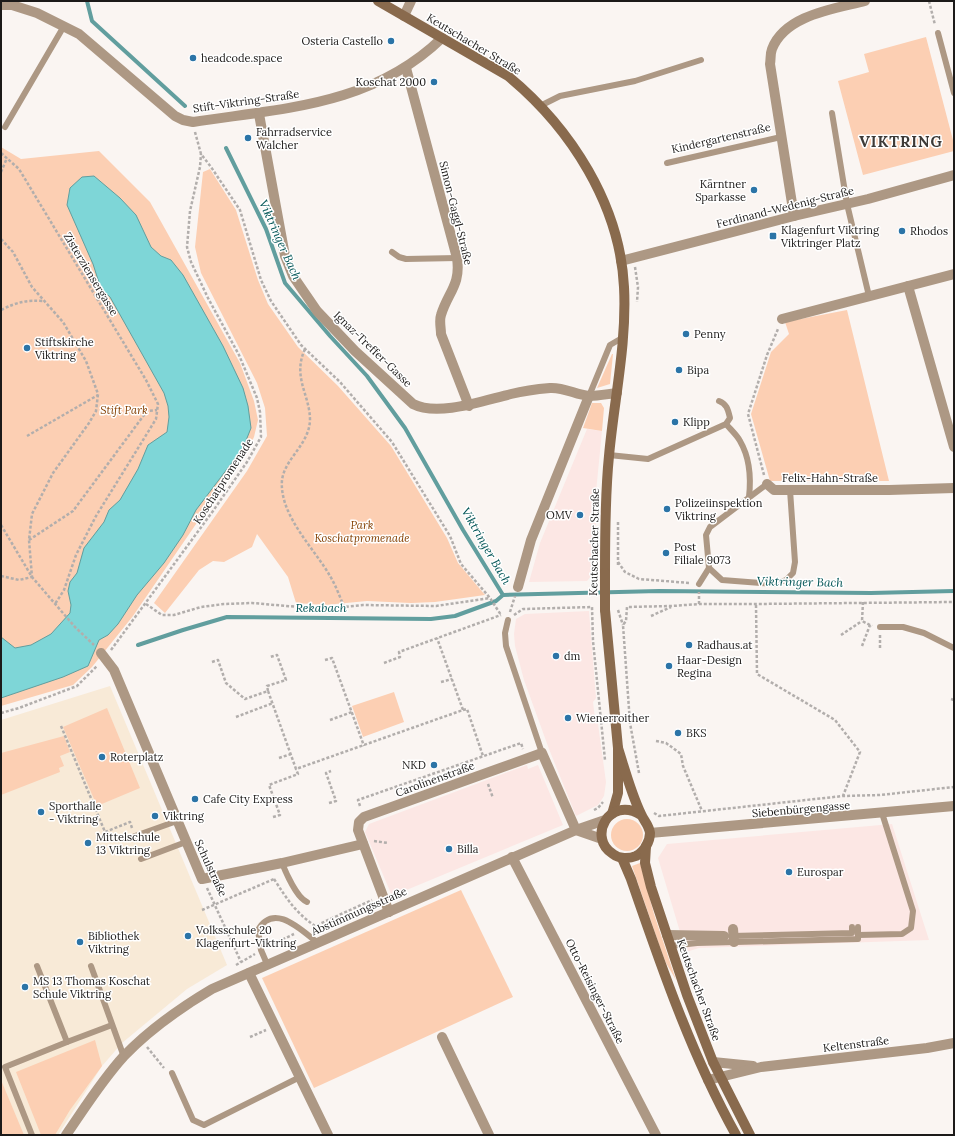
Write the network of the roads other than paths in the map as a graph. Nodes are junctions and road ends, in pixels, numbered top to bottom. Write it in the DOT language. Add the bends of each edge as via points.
graph roads {
  1 [pos="378,1"];
  2 [pos="412,1"];
  3 [pos="865,1"];
  4 [pos="1,5"];
  5 [pos="404,16"];
  6 [pos="64,26"];
  7 [pos="938,33"];
  8 [pos="442,38"];
  9 [pos="701,60"];
  10 [pos="406,68"];
  11 [pos="954,93"];
  12 [pos="540,106"];
  13 [pos="832,113"];
  14 [pos="259,114"];
  15 [pos="4,127"];
  16 [pos="781,137"];
  17 [pos="667,163"];
  18 [pos="954,175"];
  19 [pos="847,204"];
  20 [pos="794,216"];
  21 [pos="392,252"];
  22 [pos="457,258"];
  23 [pos="621,261"];
  24 [pos="954,274"];
  25 [pos="908,286"];
  26 [pos="869,296"];
  27 [pos="782,320"];
  28 [pos="622,338"];
  29 [pos="617,393"];
  30 [pos="589,396"];
  31 [pos="719,401"];
  32 [pos="468,406"];
  33 [pos="726,424"];
  34 [pos="954,447"];
  35 [pos="609,455"];
  36 [pos="767,484"];
  37 [pos="954,488"];
  38 [pos="790,490"];
  39 [pos="749,498"];
  40 [pos="709,568"];
  41 [pos="699,584"];
  42 [pos="518,587"];
  43 [pos="508,620"];
  44 [pos="880,627"];
  45 [pos="954,648"];
  46 [pos="103,655"];
  47 [pos="618,748"];
  48 [pos="542,753"];
  49 [pos="954,806"];
  50 [pos="882,814"];
  51 [pos="641,815"];
  52 [pos="609,817"];
  53 [pos="177,821"];
  54 [pos="576,830"];
  55 [pos="650,834"];
  56 [pos="136,836"];
  57 [pos="602,839"];
  58 [pos="186,842"];
  59 [pos="363,844"];
  60 [pos="646,846"];
  61 [pos="512,858"];
  62 [pos="622,858"];
  63 [pos="141,859"];
  64 [pos="282,863"];
  65 [pos="307,902"];
  66 [pos="389,912"];
  67 [pos="667,935"];
  68 [pos="731,936"];
  69 [pos="858,936"];
  70 [pos="318,943"];
  71 [pos="670,946"];
  72 [pos="267,964"];
  73 [pos="37,966"];
  74 [pos="91,966"];
  75 [pos="249,972"];
  76 [pos="112,1025"];
  77 [pos="442,1036"];
  78 [pos="67,1042"];
  79 [pos="954,1042"];
  80 [pos="124,1057"];
  81 [pos="713,1062"];
  82 [pos="761,1067"];
  83 [pos="172,1073"];
  84 [pos="300,1077"];
  85 [pos="721,1077"];
  86 [pos="708,1080"];
  87 [pos="32,1135"];
  88 [pos="66,1135"];
  89 [pos="328,1135"];
  90 [pos="489,1135"];
  91 [pos="656,1135"];
  92 [pos="736,1135"];
  93 [pos="750,1135"];
  1 -- 5 [label="main road, Keutschacher Straße"];
  2 -- 5 [label="street"];
  3 -- 16 [label="street, Kindergartenstraße" via="815,13 788,28 775,41 770,64"];
  4 -- 6 [label="street, Stift-Viktring-Straße" via="12,5 37,13"];
  5 -- 8 [label="main road, Keutschacher Straße"];
  6 -- 14 [label="street, Stift-Viktring-Straße" via="79,34 175,116 183,120 193,122"];
  6 -- 15 [label="lane"];
  7 -- 11 [label="lane"];
  8 -- 10 [label="street, Stift-Viktring-Straße" via="432,49"];
  8 -- 12 [label="main road, Keutschacher Straße" via="508,76"];
  9 -- 12 [label="lane" via="635,81 560,96"];
  10 -- 14 [label="street, Stift-Viktring-Straße" via="350,93 308,105"];
  10 -- 22 [label="street, Simon-Gaggl-Straße"];
  12 -- 23 [label="main road, Keutschacher Straße" via="560,128 590,173 615,231"];
  13 -- 19 [label="lane"];
  14 -- 32 [label="street, Ignaz-Treffer-Gasse" via="285,256 293,276 317,311 356,352 412,404 428,409"];
  16 -- 17 [label="lane, Kindergartenstraße"];
  16 -- 20 [label="street, Kindergartenstraße"];
  18 -- 19 [label="street, Ferdinand-Wedenig-Straße"];
  19 -- 20 [label="street, Ferdinand-Wedenig-Straße"];
  19 -- 26 [label="lane"];
  20 -- 23 [label="street, Ferdinand-Wedenig-Straße"];
  21 -- 22 [label="lane" via="406,260"];
  22 -- 32 [label="street, Simon-Gaggl-Straße" via="458,276 440,323 441,334"];
  23 -- 28 [label="main road, Keutschacher Straße" via="624,288"];
  24 -- 25 [label="street"];
  25 -- 26 [label="street"];
  25 -- 34 [label="street"];
  26 -- 27 [label="street"];
  28 -- 29 [label="main road, Keutschacher Straße"];
  28 -- 30 [label="lane" via="610,345"];
  29 -- 30 [label="street, Ignaz-Treffer-Gasse"];
  29 -- 35 [label="main road, Keutschacher Straße"];
  30 -- 32 [label="street, Ignaz-Treffer-Gasse" via="551,388 513,393"];
  30 -- 42 [label="street" via="531,540"];
  31 -- 33 [label="lane" via="728,408 730,418"];
  33 -- 35 [label="lane" via="648,459"];
  33 -- 39 [label="lane" via="740,441 745,454 751,476"];
  35 -- 47 [label="main road, Keutschacher Straße, bridge" via="605,610"];
  36 -- 38 [label="street, Felix-Hahn-Straße" via="774,490"];
  36 -- 39 [label="lane, Felix-Hahn-Straße"];
  37 -- 38 [label="street, Felix-Hahn-Straße"];
  38 -- 40 [label="lane" via="795,562 793,573 786,580 774,584 722,580"];
  39 -- 40 [label="lane, Felix-Hahn-Straße" via="710,527 706,535"];
  40 -- 41 [label="lane"];
  43 -- 48 [label="lane" via="506,646"];
  44 -- 45 [label="lane" via="903,626"];
  46 -- 53 [label="street, Schulstraße" via="114,670"];
  47 -- 51 [label="main road, Keutschacher Straße"];
  47 -- 52 [label="main road, Keutschacher Straße" via="618,793"];
  48 -- 54 [label="street"];
  48 -- 59 [label="street, Carolinenstraße" via="364,817 359,822 358,830"];
  49 -- 50 [label="street, Siebenbürgengasse"];
  50 -- 55 [label="street, Siebenbürgengasse"];
  50 -- 69 [label="lane" via="913,911 911,928 902,934"];
  51 -- 52 [label="main road" via="635,811 619,810"];
  51 -- 55 [label="main road, Keutschacher Straße" via="648,824"];
  52 -- 54 [label="street, Abstimmungsstraße"];
  52 -- 57 [label="main road, Keutschacher Straße" via="602,830"];
  53 -- 56 [label="lane"];
  53 -- 58 [label="street, Schulstraße"];
  54 -- 57 [label="street"];
  54 -- 61 [label="street, Abstimmungsstraße"];
  55 -- 60 [label="main road, Keutschacher Straße"];
  57 -- 62 [label="main road" via="606,848"];
  58 -- 63 [label="lane"];
  58 -- 64 [label="street, Schulstraße" via="202,879"];
  59 -- 64 [label="street"];
  59 -- 66 [label="street"];
  60 -- 62 [label="main road" via="636,856"];
  60 -- 67 [label="main road, Keutschacher Straße" via="645,864"];
  61 -- 66 [label="street, Abstimmungsstraße"];
  61 -- 91 [label="street, Otto-Reisinger-Straße"];
  62 -- 86 [label="main road" via="682,1020"];
  64 -- 65 [label="lane" via="302,900"];
  66 -- 70 [label="street, Abstimmungsstraße"];
  67 -- 68 [label="street"];
  67 -- 71 [label="main road, Keutschacher Straße"];
  68 -- 69 [label="lane" via="858,939"];
  68 -- 69 [label="lane" via="852,933 855,927"];
  68 -- 71 [label="lane"];
  70 -- 72 [label="street, Abstimmungsstraße"];
  70 -- 72 [label="lane" via="280,918 266,920 258,930 261,950"];
  71 -- 81 [label="main road, Keutschacher Straße"];
  72 -- 75 [label="street, Abstimmungsstraße"];
  73 -- 78 [label="lane"];
  74 -- 76 [label="lane"];
  75 -- 80 [label="street, Abstimmungsstraße" via="212,988 172,1013"];
  75 -- 84 [label="street"];
  76 -- 78 [label="lane"];
  76 -- 80 [label="lane"];
  77 -- 90 [label="street"];
  78 -- 87 [label="lane" via="5,1067"];
  79 -- 82 [label="street, Keltenstraße" via="927,1048"];
  80 -- 88 [label="street, Abstimmungsstraße" via="108,1075"];
  81 -- 82 [label="street, Keltenstraße"];
  81 -- 85 [label="main road, Keutschacher Straße"];
  82 -- 85 [label="street, Keltenstraße"];
  83 -- 84 [label="lane" via="193,1120 204,1125"];
  84 -- 89 [label="street"];
  85 -- 86 [label="street, Keltenstraße"];
  85 -- 93 [label="main road, Keutschacher Straße"];
  86 -- 92 [label="main road"];
}
